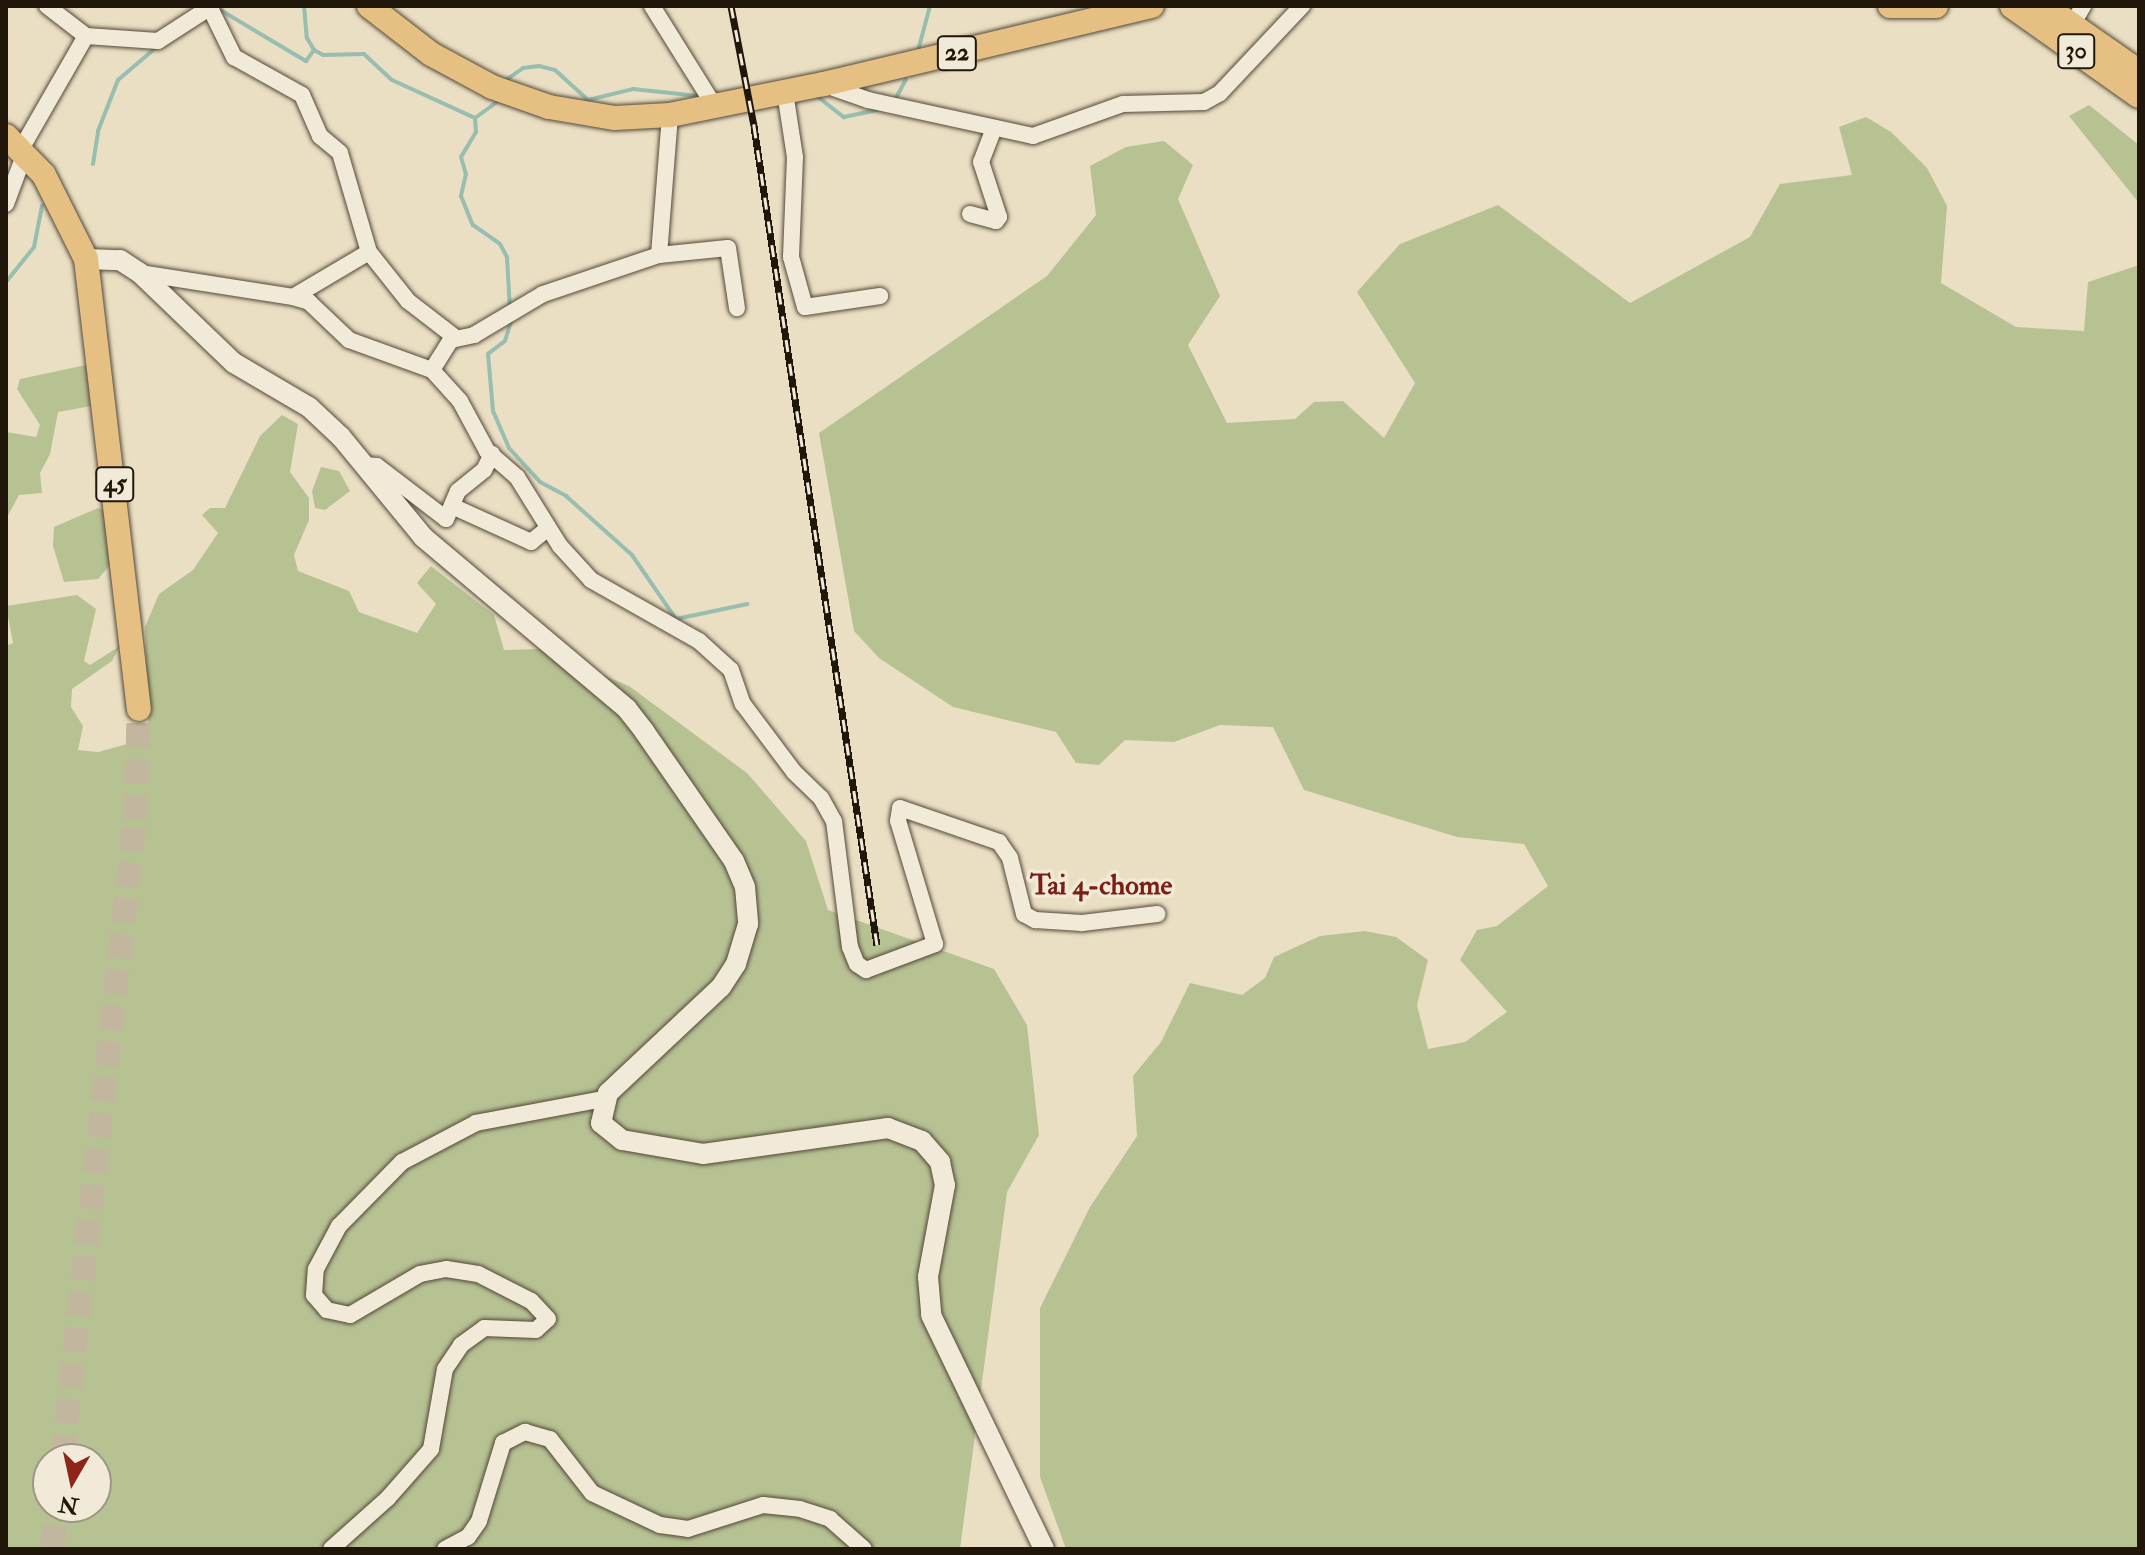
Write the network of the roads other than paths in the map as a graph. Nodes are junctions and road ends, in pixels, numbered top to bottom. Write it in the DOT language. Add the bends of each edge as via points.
graph roads {
  1 [pos="47,6"];
  2 [pos="369,6"];
  3 [pos="652,6"];
  4 [pos="1152,6"];
  5 [pos="1302,6"];
  6 [pos="1890,6"];
  7 [pos="1936,6"];
  8 [pos="2013,6"];
  9 [pos="2043,6"];
  10 [pos="211,7"];
  11 [pos="2072,24"];
  12 [pos="86,36"];
  13 [pos="2139,73"];
  14 [pos="824,84"];
  15 [pos="785,92"];
  16 [pos="2139,95"];
  17 [pos="715,107"];
  18 [pos="670,115"];
  19 [pos="993,130"];
  20 [pos="17,146"];
  21 [pos="6,204"];
  22 [pos="970,214"];
  23 [pos="369,252"];
  24 [pos="659,255"];
  25 [pos="86,259"];
  26 [pos="140,273"];
  27 [pos="880,296"];
  28 [pos="293,297"];
  29 [pos="737,308"];
  30 [pos="456,338"];
  31 [pos="432,370"];
  32 [pos="492,454"];
  33 [pos="363,465"];
  34 [pos="452,506"];
  35 [pos="548,528"];
  36 [pos="139,709"];
  37 [pos="1157,914"];
  38 [pos="603,1099"];
  39 [pos="331,1549"];
  40 [pos="445,1549"];
  41 [pos="864,1549"];
  42 [pos="1044,1549"];
  1 -- 12 [label="street"];
  2 -- 18 [label="main road, 22" via="431,54 492,87 591,115"];
  3 -- 17 [label="street"];
  4 -- 14 [label="main road, 22"];
  5 -- 19 [label="street" via="1220,93 1204,102 1123,104 1033,136"];
  6 -- 7 [label="main road"];
  8 -- 11 [label="highway, 30"];
  9 -- 11 [label="highway, 30"];
  10 -- 12 [label="street" via="158,41"];
  10 -- 23 [label="street" via="234,57 302,95 320,136 340,153"];
  11 -- 13 [label="highway, 30"];
  11 -- 16 [label="highway, 30"];
  12 -- 20 [label="street"];
  14 -- 15 [label="main road, 22"];
  14 -- 19 [label="street"];
  15 -- 17 [label="main road, 22"];
  15 -- 27 [label="street" via="795,157 791,257 805,307"];
  17 -- 18 [label="main road, 22"];
  18 -- 24 [label="street"];
  19 -- 22 [label="street" via="981,162 999,217 996,221"];
  20 -- 21 [label="street"];
  20 -- 25 [label="main road, 45" via="60,201"];
  23 -- 28 [label="street"];
  23 -- 30 [label="street" via="408,301"];
  24 -- 29 [label="street" via="728,248"];
  24 -- 30 [label="street" via="543,294 474,335"];
  25 -- 26 [label="street" via="120,260"];
  25 -- 36 [label="main road, 45"];
  26 -- 28 [label="street"];
  26 -- 33 [label="street" via="226,357 309,407"];
  28 -- 31 [label="street" via="309,302 349,340"];
  30 -- 31 [label="street"];
  31 -- 32 [label="street" via="460,401"];
  32 -- 34 [label="street" via="484,470 458,491"];
  32 -- 35 [label="street" via="517,477"];
  33 -- 34 [label="street" via="377,466 446,519"];
  33 -- 38 [label="street" via="423,537 627,709 734,861 745,887 748,924 736,964 721,987"];
  34 -- 35 [label="street" via="531,542"];
  35 -- 37 [label="street" via="591,580 699,641 731,670 743,704 834,821 850,947 866,970 935,944 898,821 900,808 999,842 1010,858 1024,914 1035,920 1082,923"];
  38 -- 39 [label="street" via="476,1123 402,1162 333,1236 316,1269 314,1295 327,1310 350,1315 420,1274 446,1269 478,1274 531,1301 548,1319 536,1330 484,1328 461,1345 445,1369 431,1449 388,1498"];
  38 -- 42 [label="street" via="601,1123 610,1135 685,1153 729,1152 888,1128 922,1141 940,1162 945,1185 928,1277 931,1315"];
  40 -- 41 [label="street" via="468,1537 479,1521 503,1443 525,1432 550,1439 604,1502 660,1525 688,1529 763,1505 800,1509 830,1519"];
}
